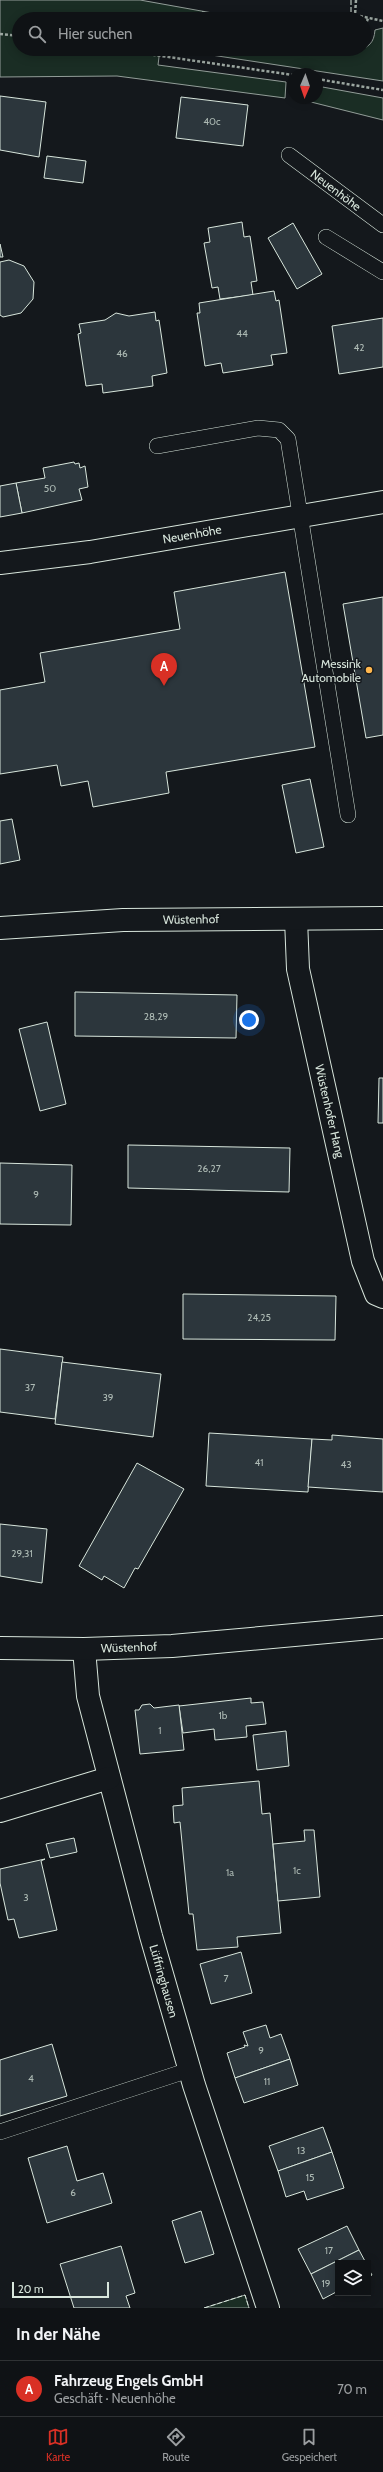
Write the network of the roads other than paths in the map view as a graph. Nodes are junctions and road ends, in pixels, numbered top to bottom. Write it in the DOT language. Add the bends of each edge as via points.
graph roads {
  1 [pos="289,155"];
  2 [pos="383,225"];
  3 [pos="326,237"];
  4 [pos="383,272"];
  5 [pos="157,446"];
  6 [pos="383,502"];
  7 [pos="302,515"];
  8 [pos="0,563"];
  9 [pos="348,815"];
  10 [pos="383,918"];
  11 [pos="296,919"];
  12 [pos="0,928"];
  13 [pos="383,1297"];
  14 [pos="383,1627"];
  15 [pos="0,1648"];
  16 [pos="84,1649"];
  17 [pos="109,1778"];
  18 [pos="0,1811"];
  19 [pos="189,2070"];
  20 [pos="0,2132"];
  21 [pos="268,2308"];
  1 -- 2 [label="lane, Neuenhöhe"];
  3 -- 4 [label="lane"];
  5 -- 7 [label="lane" via="258,428 279,430 290,444"];
  6 -- 7 [label="street, Neuenhöhe"];
  7 -- 8 [label="street, Neuenhöhe" via="90,552"];
  7 -- 9 [label="lane"];
  10 -- 11 [label="street, Wüstenhof"];
  11 -- 12 [label="street, Wüstenhof" via="123,920"];
  11 -- 13 [label="street, Wüstenhofer Hang" via="298,969 363,1261 376,1294"];
  14 -- 16 [label="street, Wüstenhof" via="257,1639"];
  15 -- 16 [label="street, Wüstenhof"];
  16 -- 17 [label="street, Lüffringhausen" via="88,1696"];
  17 -- 18 [label="street"];
  17 -- 19 [label="street, Lüffringhausen"];
  19 -- 20 [label="lane"];
  19 -- 21 [label="street, Lüffringhausen"];
}
